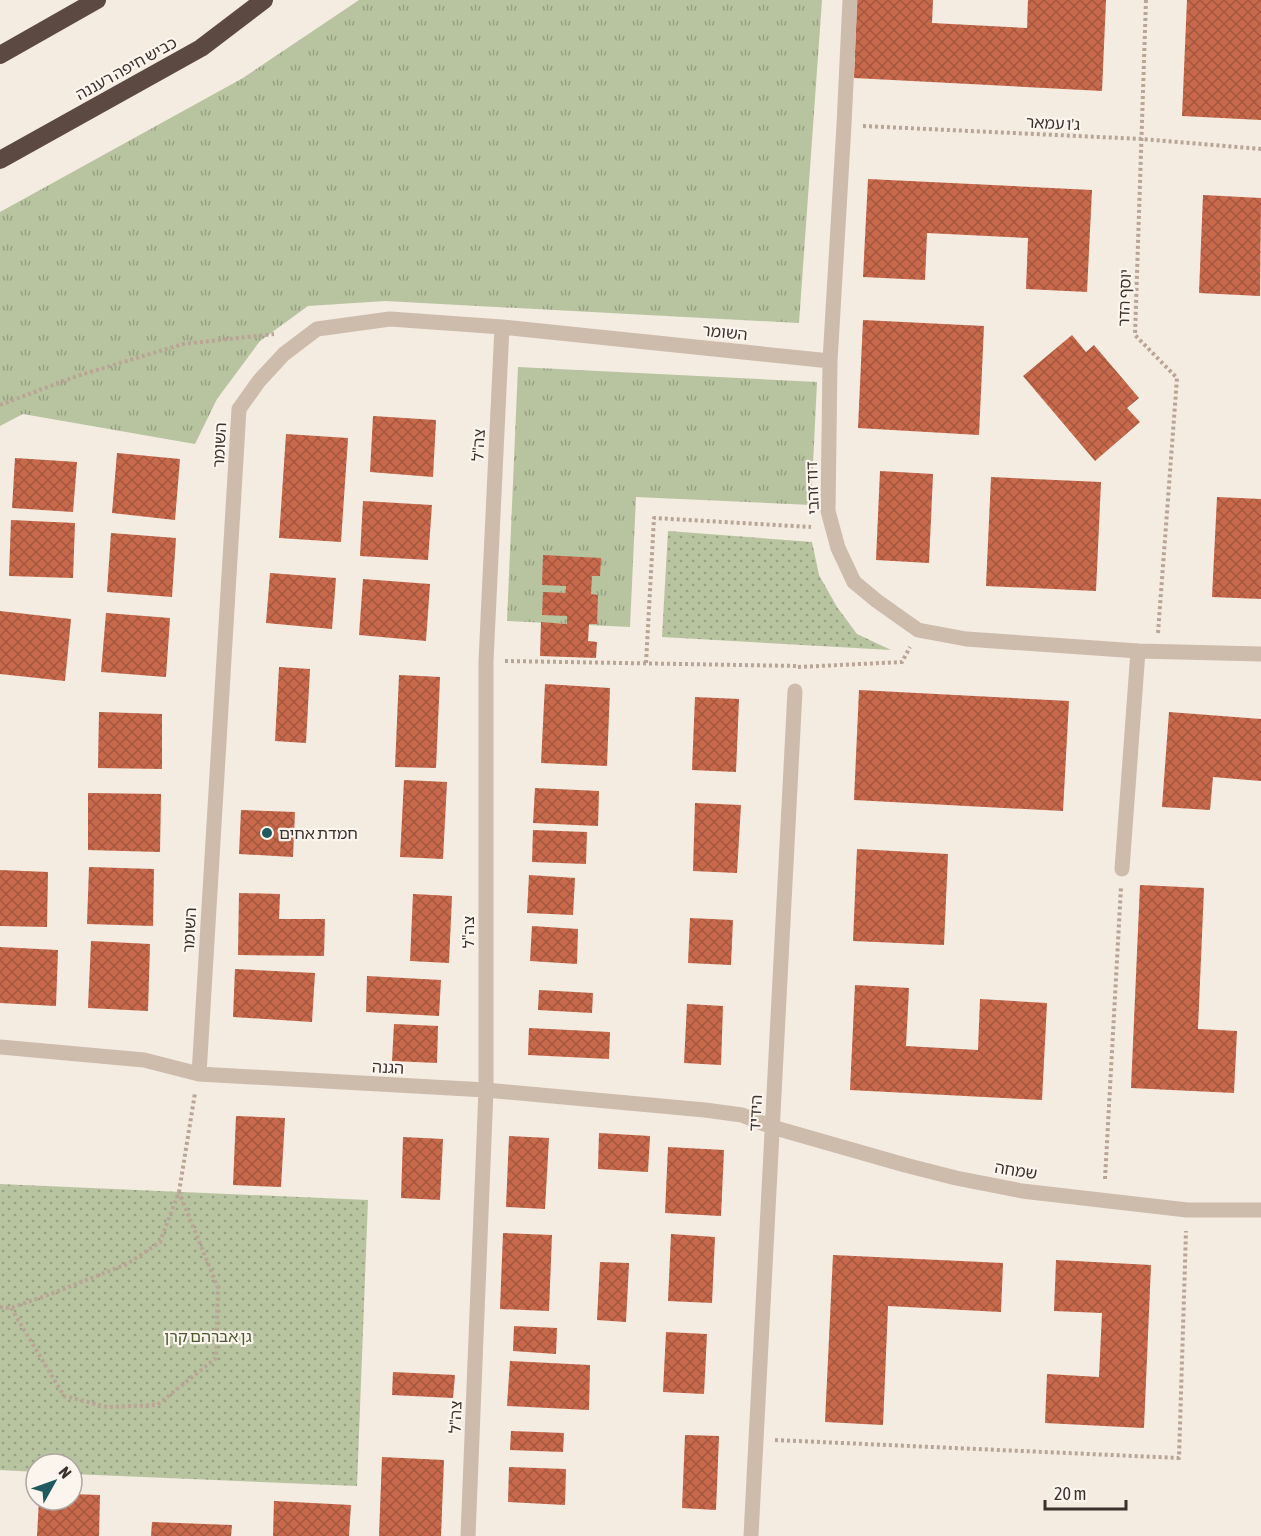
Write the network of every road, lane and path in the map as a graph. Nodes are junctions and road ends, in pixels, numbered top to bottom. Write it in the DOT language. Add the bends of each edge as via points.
graph roads {
  1 [pos="98,0"];
  2 [pos="264,0"];
  3 [pos="850,0"];
  4 [pos="1146,0"];
  5 [pos="0,56"];
  6 [pos="844,125"];
  7 [pos="1142,139"];
  8 [pos="1261,149"];
  9 [pos="0,160"];
  10 [pos="502,327"];
  11 [pos="317,329"];
  12 [pos="830,362"];
  13 [pos="0,405"];
  14 [pos="833,528"];
  15 [pos="918,630"];
  16 [pos="1138,651"];
  17 [pos="1156,651"];
  18 [pos="1261,654"];
  19 [pos="486,661"];
  20 [pos="646,663"];
  21 [pos="799,666"];
  22 [pos="795,691"];
  23 [pos="1122,869"];
  24 [pos="0,1047"];
  25 [pos="199,1074"];
  26 [pos="486,1090"];
  27 [pos="772,1127"];
  28 [pos="179,1192"];
  29 [pos="1103,1200"];
  30 [pos="1187,1210"];
  31 [pos="1261,1210"];
  32 [pos="0,1307"];
  33 [pos="11,1308"];
  34 [pos="756,1439"];
  35 [pos="468,1536"];
  36 [pos="751,1536"];
  1 -- 5 [label="highway"];
  2 -- 9 [label="highway, כביש חיפה רעננה" via="201,48"];
  3 -- 6 [label="street, דוד זהבי"];
  4 -- 7 [label="path, יוסף הדר"];
  6 -- 7 [label="path, ג'ו עמאר"];
  6 -- 12 [label="street, דוד זהבי"];
  7 -- 8 [label="path, ג'ו עמאר"];
  7 -- 17 [label="path, יוסף הדר" via="1135,335 1177,378"];
  10 -- 11 [label="street, השומר" via="390,319"];
  10 -- 12 [label="street, השומר"];
  10 -- 19 [label="street, צה\"ל"];
  11 -- 13 [label="path" via="183,344 77,376"];
  11 -- 25 [label="street, השומר" via="284,354 239,409"];
  12 -- 14 [label="street, דוד זהבי" via="828,511"];
  14 -- 15 [label="street, דוד זהבי" via="854,582"];
  14 -- 20 [label="path" via="654,518"];
  15 -- 16 [label="street, דוד זהבי" via="966,639"];
  15 -- 21 [label="path" via="902,662"];
  16 -- 17 [label="street, דוד זהבי"];
  16 -- 23 [label="street"];
  17 -- 18 [label="street, דוד זהבי"];
  19 -- 20 [label="path"];
  19 -- 26 [label="street, צה\"ל"];
  20 -- 21 [label="path"];
  21 -- 22 [label="path"];
  22 -- 27 [label="street, הידיד"];
  23 -- 29 [label="path"];
  24 -- 25 [label="street, הגנה" via="144,1060"];
  25 -- 26 [label="street, הגנה"];
  25 -- 28 [label="path"];
  26 -- 27 [label="street, הגנה" via="705,1110 742,1115"];
  26 -- 35 [label="street, צה\"ל"];
  27 -- 29 [label="street, שמחה" via="956,1178 1022,1191"];
  27 -- 34 [label="street, הידיד"];
  28 -- 33 [label="path" via="160,1242 127,1264"];
  28 -- 33 [label="path" via="218,1288 216,1358 157,1405 107,1407 64,1396"];
  29 -- 30 [label="street, שמחה"];
  30 -- 31 [label="street, שמחה"];
  30 -- 34 [label="path" via="1179,1458"];
  32 -- 33 [label="path"];
  34 -- 36 [label="street, הידיד"];
}
